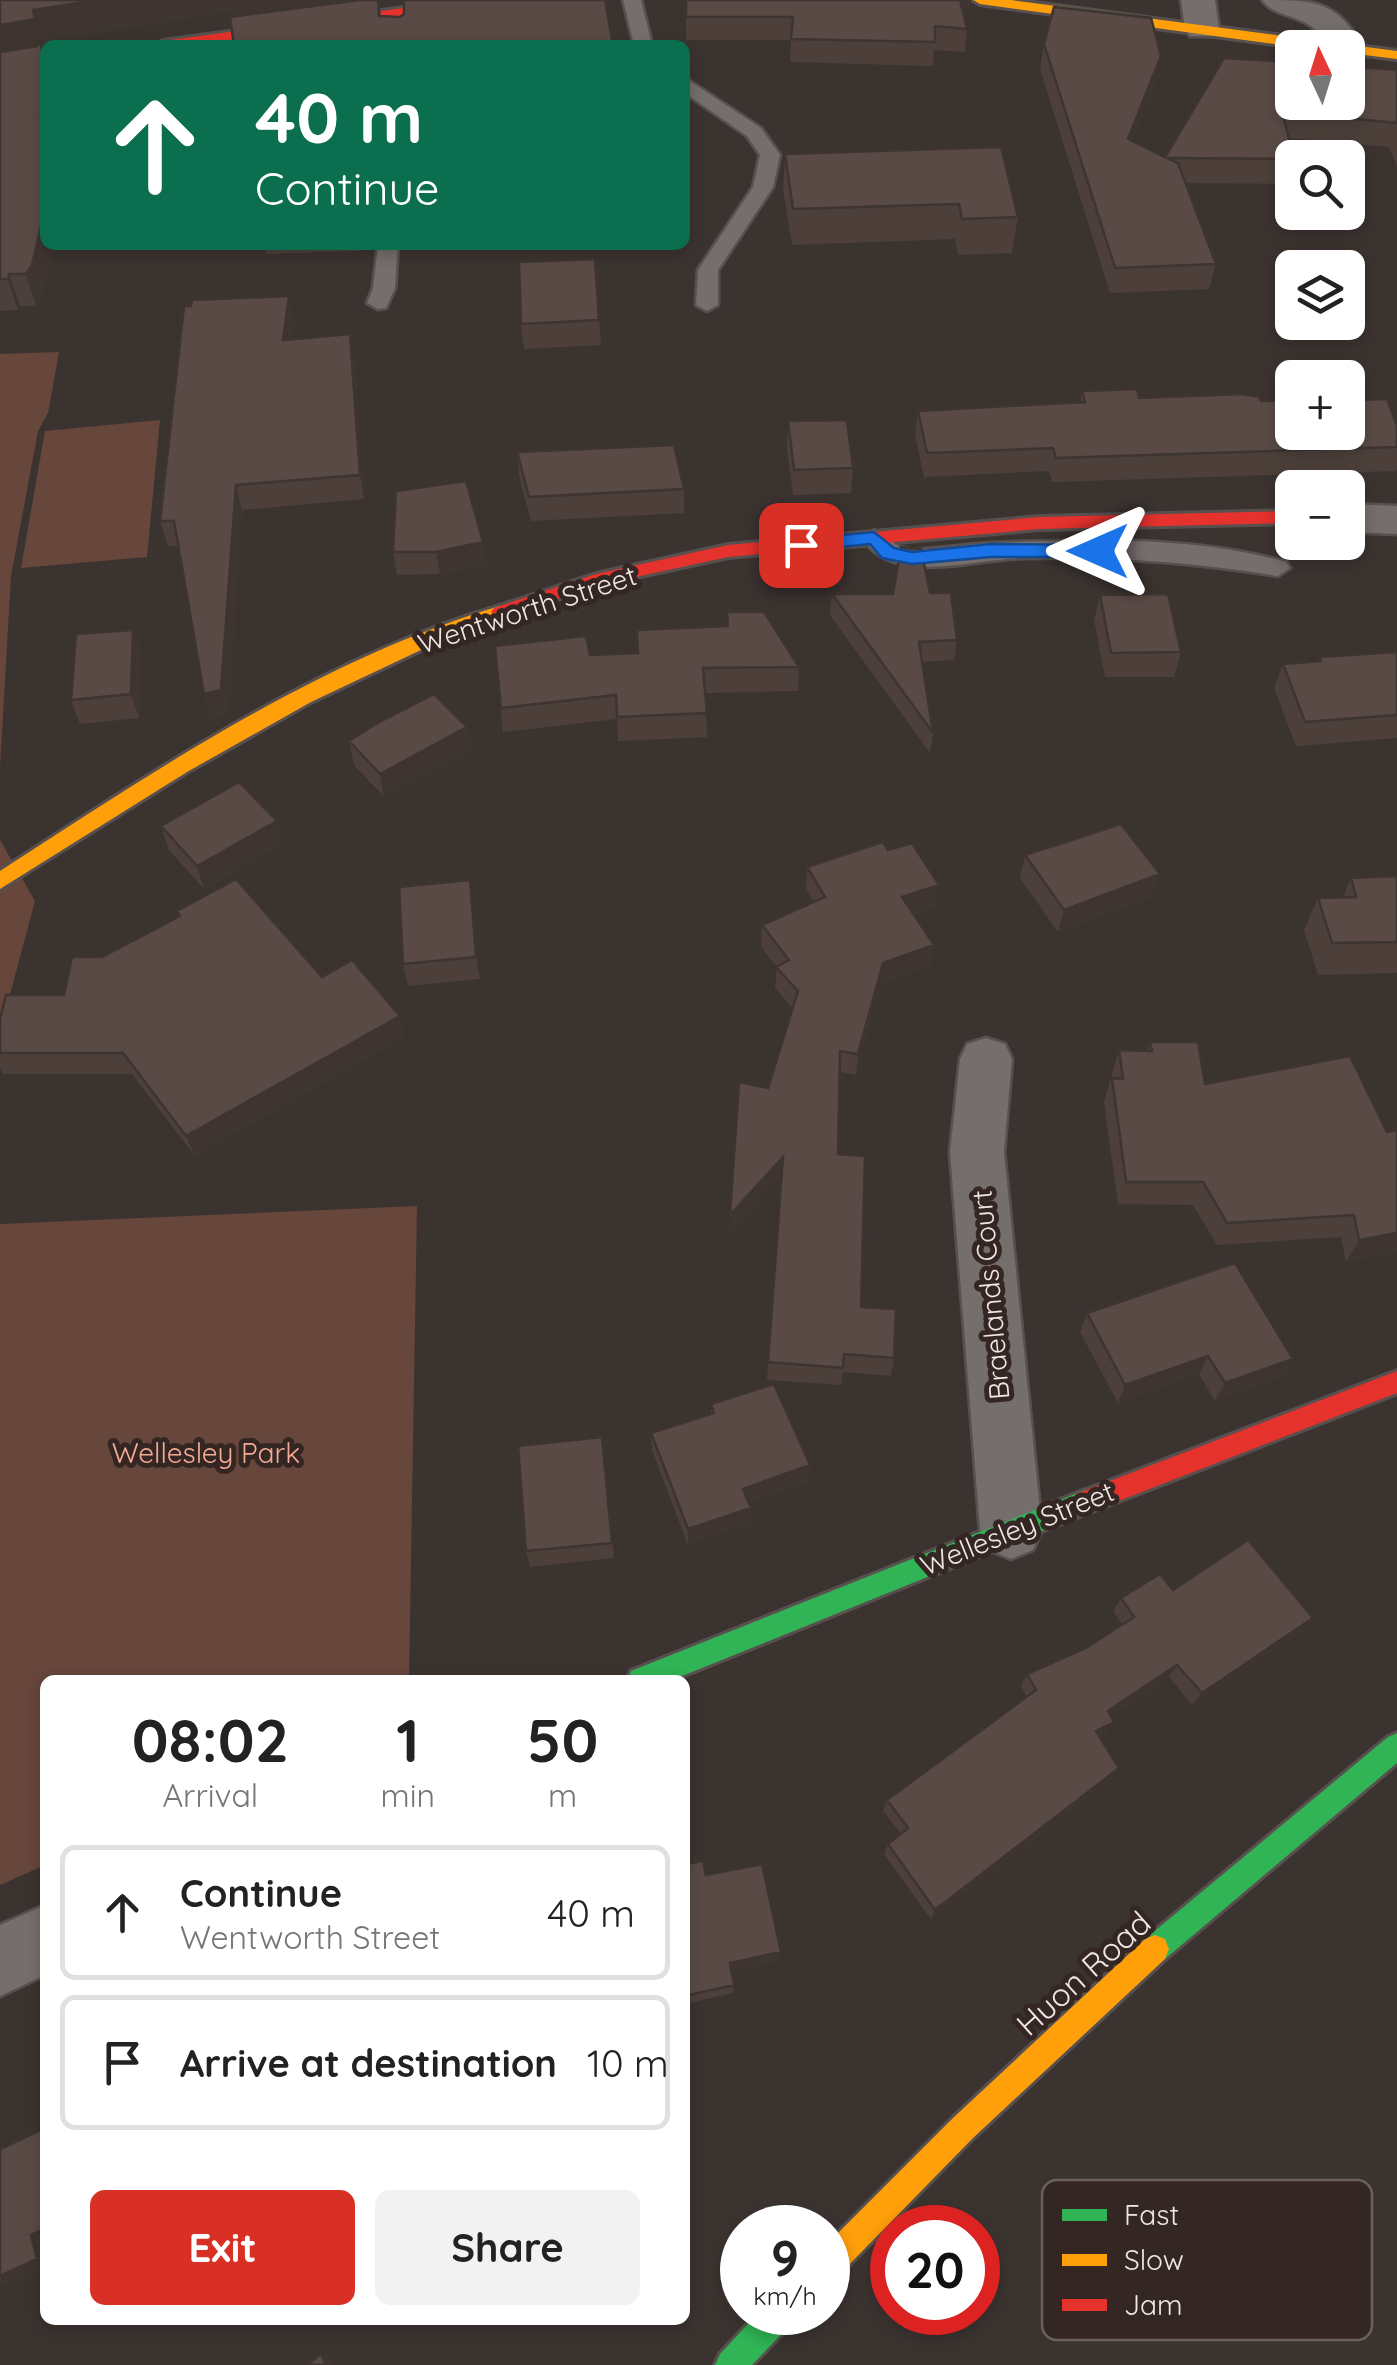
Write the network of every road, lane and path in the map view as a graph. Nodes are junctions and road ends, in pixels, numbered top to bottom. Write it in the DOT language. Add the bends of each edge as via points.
graph roads {
  1 [pos="492,0"];
  2 [pos="632,0"];
  3 [pos="980,0"];
  4 [pos="1279,0"];
  5 [pos="1200,15"];
  6 [pos="1336,30"];
  7 [pos="1275,32"];
  8 [pos="209,40"];
  9 [pos="643,40"];
  10 [pos="1365,51"];
  11 [pos="1397,55"];
  12 [pos="690,87"];
  13 [pos="388,250"];
  14 [pos="378,304"];
  15 [pos="707,306"];
  16 [pos="1275,517"];
  17 [pos="1365,519"];
  18 [pos="1397,520"];
  19 [pos="874,538"];
  20 [pos="1278,568"];
  21 [pos="0,882"];
  22 [pos="986,1059"];
  23 [pos="1397,1382"];
  24 [pos="1011,1530"];
  25 [pos="652,1675"];
  26 [pos="1397,1746"];
  27 [pos="40,1941"];
  28 [pos="0,1960"];
  29 [pos="850,2242"];
  30 [pos="759,2335"];
  31 [pos="731,2365"];
  1 -- 8 [label="street" via="395,20"];
  2 -- 9 [label="lane"];
  3 -- 5 [label="street"];
  4 -- 6 [label="street" via="1323,16"];
  5 -- 7 [label="street"];
  10 -- 11 [label="street"];
  12 -- 15 [label="lane" via="754,132 770,155 764,187 708,270"];
  13 -- 14 [label="lane"];
  16 -- 19 [label="street, Wentworth Street" via="1039,523"];
  17 -- 18 [label="street"];
  19 -- 20 [label="lane" via="889,553 912,558 991,550 1134,551 1208,554"];
  19 -- 21 [label="street, Wentworth Street" via="728,551 596,580 468,623 312,690"];
  22 -- 24 [label="street, Braelands Court" via="977,1152"];
  23 -- 24 [label="street, Wellesley Street"];
  24 -- 25 [label="street, Wellesley Street"];
  26 -- 29 [label="street, Huon Road" via="1264,1852 976,2113"];
  27 -- 28 [label="street"];
  30 -- 31 [label="street"];
}
